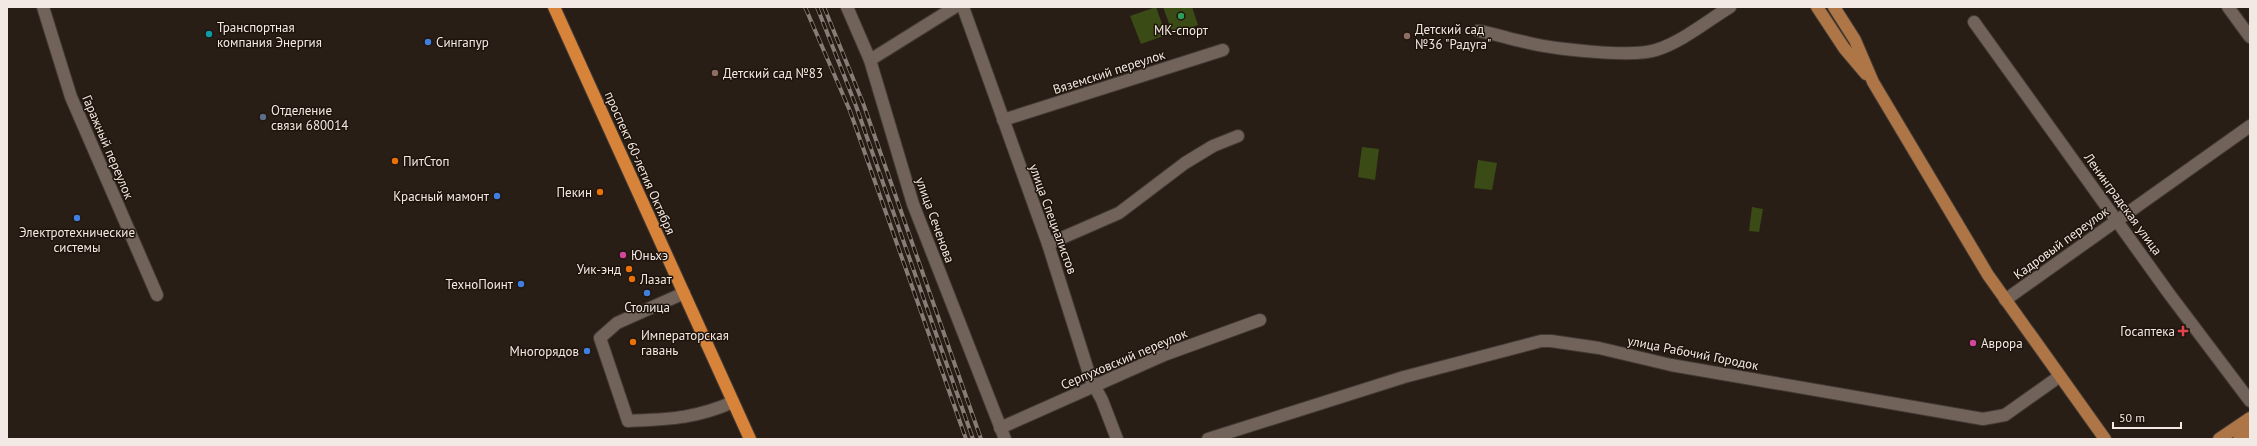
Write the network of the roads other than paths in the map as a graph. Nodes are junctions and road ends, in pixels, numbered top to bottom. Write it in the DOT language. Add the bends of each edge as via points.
graph roads {
  1 [pos="43,7"];
  2 [pos="554,7"];
  3 [pos="847,7"];
  4 [pos="955,7"];
  5 [pos="963,7"];
  6 [pos="1730,7"];
  7 [pos="1817,7"];
  8 [pos="1834,7"];
  9 [pos="2228,7"];
  10 [pos="1974,22"];
  11 [pos="1478,31"];
  12 [pos="2250,37"];
  13 [pos="1223,50"];
  14 [pos="870,60"];
  15 [pos="1873,82"];
  16 [pos="1003,120"];
  17 [pos="2250,126"];
  18 [pos="1238,136"];
  19 [pos="2118,220"];
  20 [pos="1048,244"];
  21 [pos="684,293"];
  22 [pos="157,295"];
  23 [pos="2005,300"];
  24 [pos="1260,320"];
  25 [pos="2060,376"];
  26 [pos="1094,388"];
  27 [pos="733,402"];
  28 [pos="2250,402"];
  29 [pos="2250,418"];
  30 [pos="2250,432"];
  31 [pos="1002,433"];
  32 [pos="750,439"];
  33 [pos="1118,439"];
  34 [pos="1208,439"];
  35 [pos="2105,439"];
  36 [pos="2218,439"];
  37 [pos="2239,439"];
  1 -- 22 [label="street, Гаражный переулок" via="71,97"];
  2 -- 21 [label="highway, проспект 60-летия Октября"];
  3 -- 14 [label="street, улица Сеченова"];
  4 -- 14 [label="street"];
  5 -- 16 [label="street, улица Специалистов"];
  6 -- 11 [label="street" via="1667,45 1656,50 1640,52 1609,53 1555,47"];
  7 -- 15 [label="main road" via="1844,48"];
  8 -- 15 [label="main road" via="1855,40"];
  9 -- 12 [label="street"];
  10 -- 19 [label="street, Ленинградская улица"];
  13 -- 16 [label="street, Вяземский переулок"];
  14 -- 31 [label="street, улица Сеченова" via="913,204"];
  15 -- 23 [label="main road"];
  16 -- 20 [label="street, улица Специалистов"];
  17 -- 19 [label="street, Кадровый переулок"];
  18 -- 20 [label="street" via="1184,162 1119,213"];
  19 -- 23 [label="street, Кадровый переулок"];
  19 -- 28 [label="street, Ленинградская улица"];
  20 -- 26 [label="street, улица Специалистов"];
  21 -- 27 [label="highway, проспект 60-летия Октября"];
  21 -- 27 [label="street" via="617,323 600,338 628,421 683,418 708,413"];
  23 -- 25 [label="main road"];
  24 -- 26 [label="street, Серпуховский переулок" via="1164,355"];
  25 -- 34 [label="street, улица Рабочий Городок" via="2005,415 1983,419 1671,365 1599,348 1546,341 1404,377"];
  25 -- 35 [label="main road"];
  26 -- 31 [label="street, Серпуховский переулок"];
  26 -- 33 [label="street, улица Специалистов" via="1102,400"];
  27 -- 32 [label="highway, проспект 60-летия Октября"];
  29 -- 36 [label="main road"];
  30 -- 37 [label="main road"];
}
